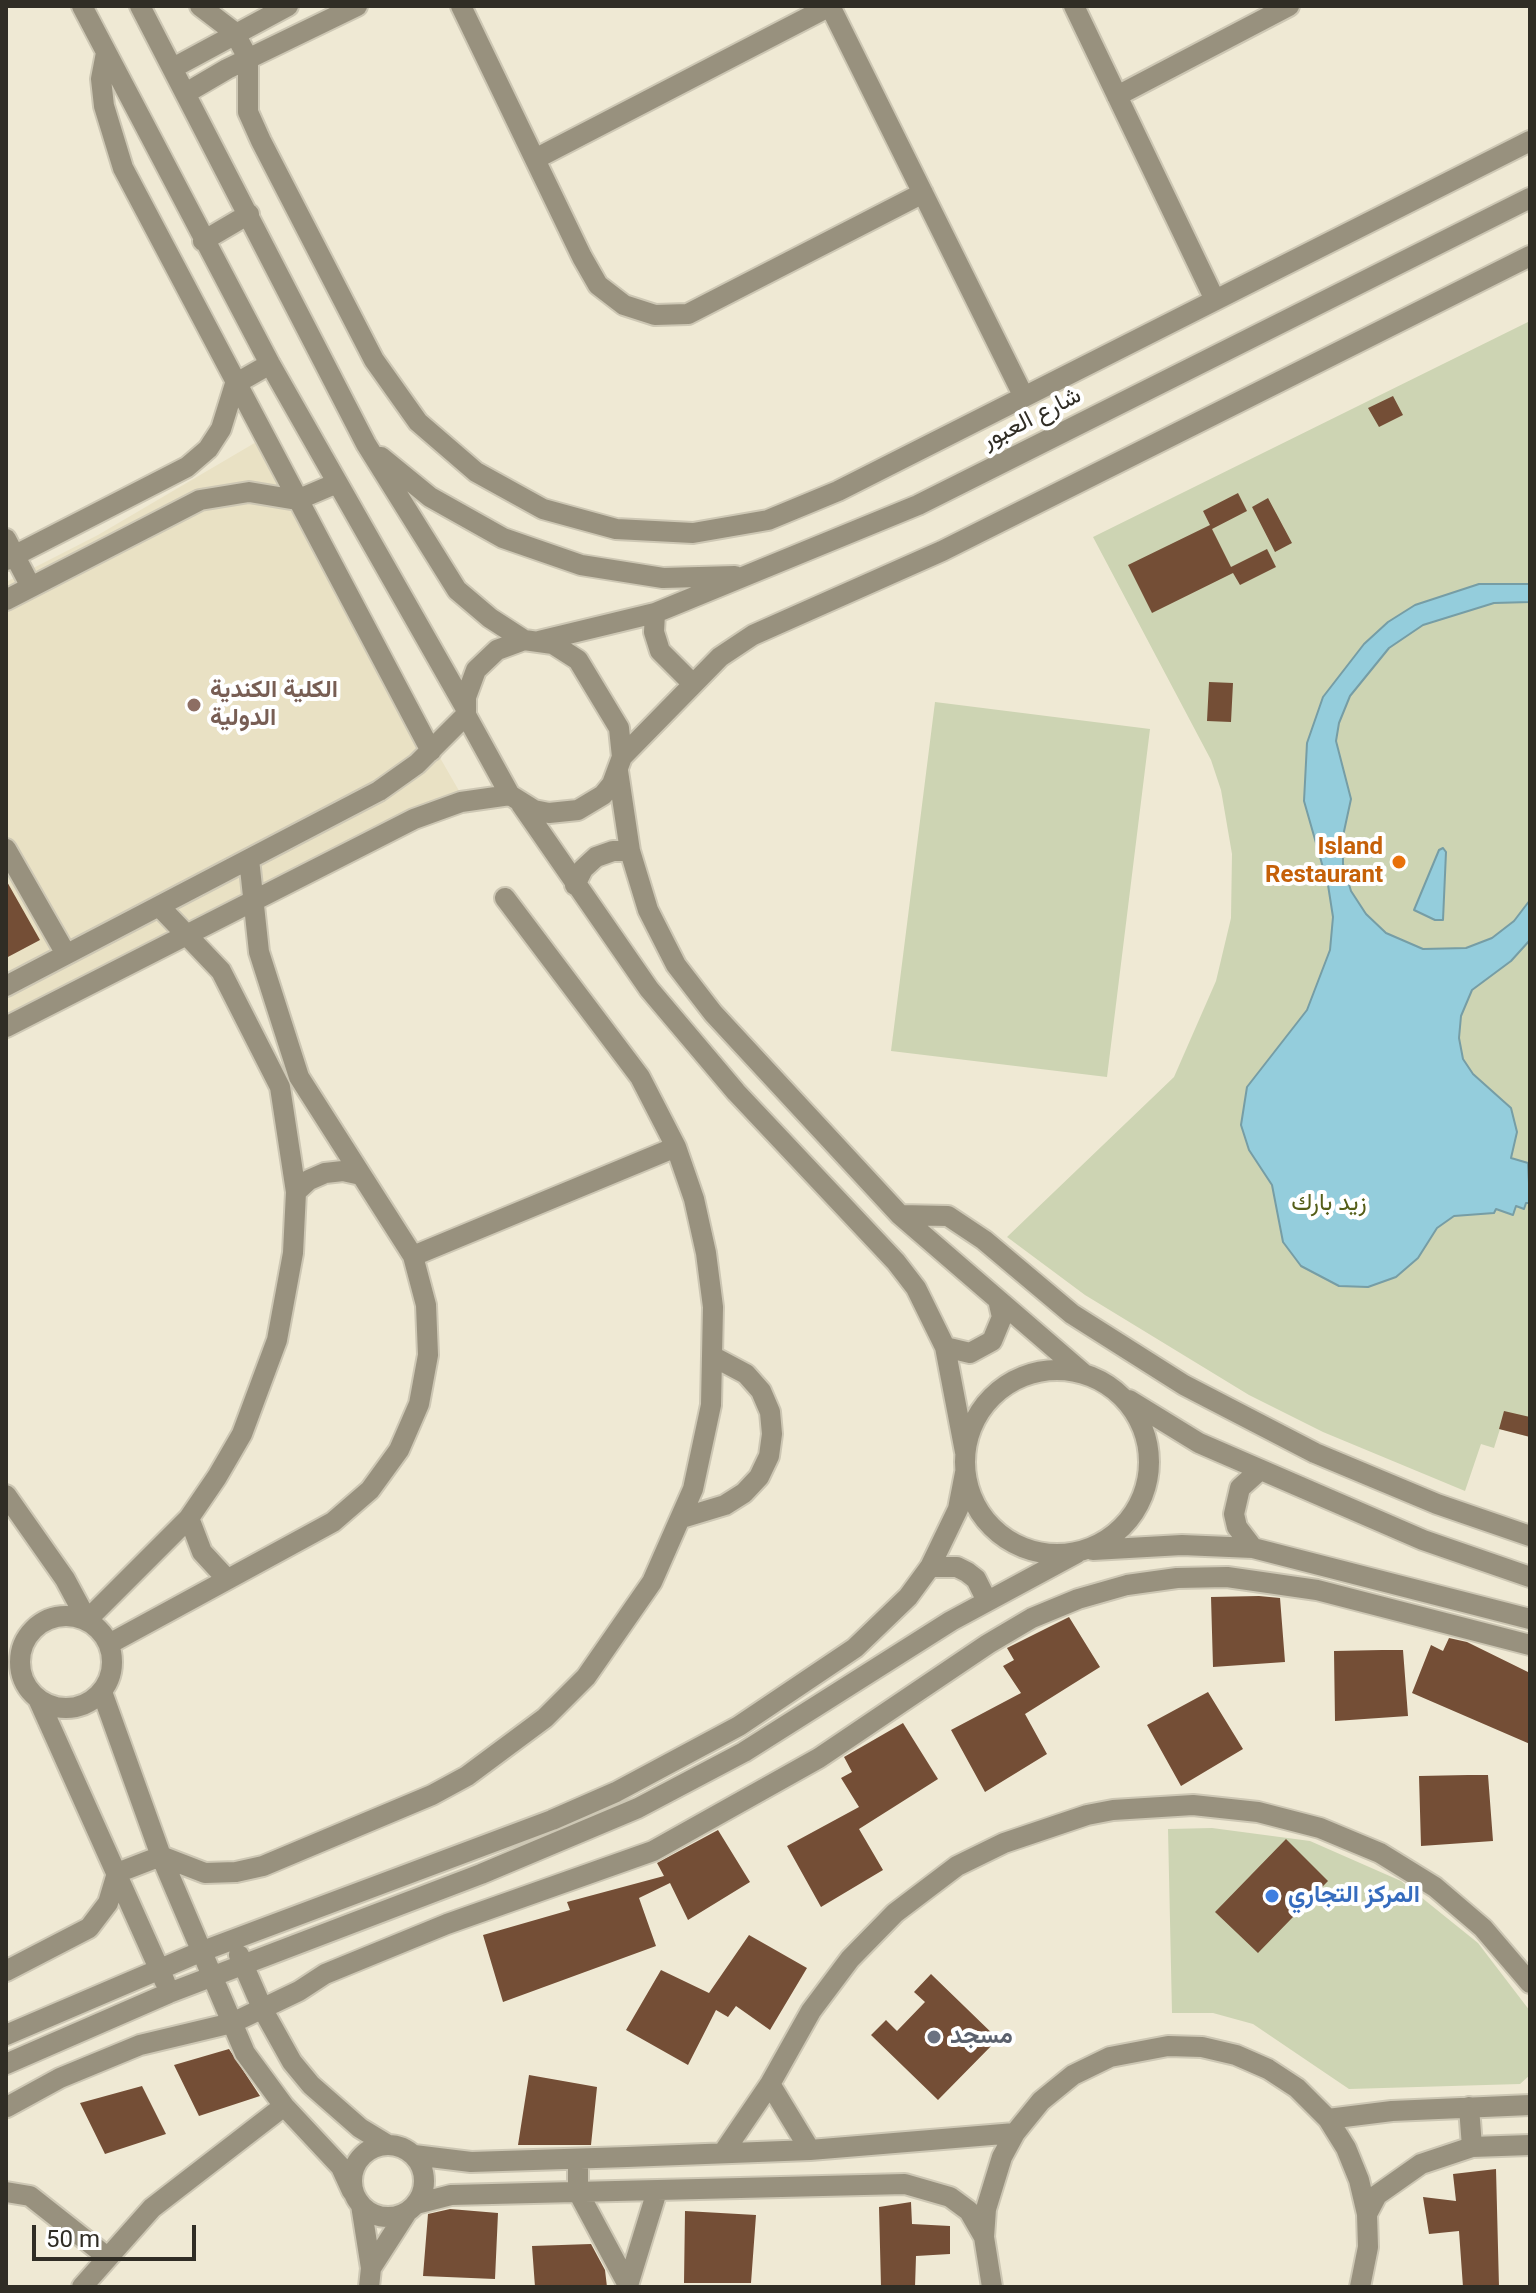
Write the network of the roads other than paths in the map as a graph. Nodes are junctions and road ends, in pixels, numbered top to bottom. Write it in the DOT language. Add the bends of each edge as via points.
graph roads {
  1 [pos="82,6"];
  2 [pos="140,6"];
  3 [pos="200,6"];
  4 [pos="288,6"];
  5 [pos="357,6"];
  6 [pos="461,6"];
  7 [pos="830,6"];
  8 [pos="1074,6"];
  9 [pos="1289,6"];
  10 [pos="234,32"];
  11 [pos="106,53"];
  12 [pos="248,58"];
  13 [pos="173,68"];
  14 [pos="186,93"];
  15 [pos="1117,96"];
  16 [pos="1530,141"];
  17 [pos="537,158"];
  18 [pos="923,193"];
  19 [pos="1530,198"];
  20 [pos="249,214"];
  21 [pos="203,241"];
  22 [pos="1530,256"];
  23 [pos="1215,300"];
  24 [pos="270,364"];
  25 [pos="235,384"];
  26 [pos="1024,397"];
  27 [pos="366,444"];
  28 [pos="337,483"];
  29 [pos="297,500"];
  30 [pos="9,551"];
  31 [pos="747,576"];
  32 [pos="31,587"];
  33 [pos="6,600"];
  34 [pos="655,613"];
  35 [pos="532,640"];
  36 [pos="692,683"];
  37 [pos="465,711"];
  38 [pos="431,751"];
  39 [pos="620,764"];
  40 [pos="516,799"];
  41 [pos="6,849"];
  42 [pos="630,851"];
  43 [pos="249,859"];
  44 [pos="575,885"];
  45 [pos="505,898"];
  46 [pos="255,901"];
  47 [pos="159,906"];
  48 [pos="187,935"];
  49 [pos="66,954"];
  50 [pos="6,986"];
  51 [pos="6,1027"];
  52 [pos="299,1077"];
  53 [pos="280,1087"];
  54 [pos="676,1147"];
  55 [pos="361,1175"];
  56 [pos="296,1192"];
  57 [pos="900,1215"];
  58 [pos="413,1256"];
  59 [pos="999,1304"];
  60 [pos="945,1347"];
  61 [pos="714,1357"];
  62 [pos="1083,1373"];
  63 [pos="1120,1394"];
  64 [pos="965,1463"];
  65 [pos="1260,1470"];
  66 [pos="6,1495"];
  67 [pos="189,1518"];
  68 [pos="682,1518"];
  69 [pos="1530,1536"];
  70 [pos="1253,1548"];
  71 [pos="1081,1552"];
  72 [pos="930,1567"];
  73 [pos="1530,1577"];
  74 [pos="226,1578"];
  75 [pos="987,1601"];
  76 [pos="1530,1619"];
  77 [pos="87,1620"];
  78 [pos="109,1644"];
  79 [pos="1530,1645"];
  80 [pos="13,1654"];
  81 [pos="102,1692"];
  82 [pos="39,1701"];
  83 [pos="161,1856"];
  84 [pos="117,1873"];
  85 [pos="232,1940"];
  86 [pos="200,1952"];
  87 [pos="243,1964"];
  88 [pos="160,1970"];
  89 [pos="6,1971"];
  90 [pos="211,1977"];
  91 [pos="1530,1983"];
  92 [pos="169,1993"];
  93 [pos="263,2010"];
  94 [pos="232,2023"];
  95 [pos="6,2035"];
  96 [pos="6,2064"];
  97 [pos="770,2084"];
  98 [pos="1530,2105"];
  99 [pos="284,2106"];
  100 [pos="7,2107"];
  101 [pos="1469,2107"];
  102 [pos="1328,2119"];
  103 [pos="1015,2133"];
  104 [pos="388,2145"];
  105 [pos="1530,2145"];
  106 [pos="1472,2147"];
  107 [pos="810,2150"];
  108 [pos="723,2153"];
  109 [pos="414,2155"];
  110 [pos="578,2159"];
  111 [pos="657,2191"];
  112 [pos="6,2192"];
  113 [pos="578,2192"];
  114 [pos="356,2198"];
  115 [pos="412,2208"];
  116 [pos="1367,2214"];
  117 [pos="984,2237"];
  118 [pos="106,2256"];
  119 [pos="370,2278"];
  120 [pos="629,2284"];
  121 [pos="82,2287"];
  122 [pos="992,2287"];
  123 [pos="1360,2287"];
  1 -- 11 [label="street"];
  2 -- 13 [label="street"];
  3 -- 10 [label="street"];
  4 -- 10 [label="street"];
  5 -- 12 [label="street"];
  6 -- 17 [label="street"];
  7 -- 17 [label="street"];
  7 -- 18 [label="street"];
  8 -- 15 [label="street"];
  9 -- 15 [label="street"];
  10 -- 12 [label="street"];
  10 -- 13 [label="street"];
  11 -- 21 [label="street"];
  11 -- 25 [label="street" via="101,79 104,106 123,168"];
  12 -- 14 [label="street"];
  12 -- 26 [label="street" via="248,112 374,360 418,422 476,472 543,509 616,529 693,533 768,520 838,491"];
  13 -- 14 [label="street"];
  14 -- 20 [label="street"];
  15 -- 23 [label="street"];
  16 -- 23 [label="street"];
  17 -- 18 [label="street" via="598,285 624,305 655,315 688,314"];
  18 -- 26 [label="street"];
  19 -- 31 [label="street, شارع العبور" via="918,505"];
  20 -- 21 [label="street"];
  20 -- 27 [label="street"];
  21 -- 24 [label="street"];
  22 -- 36 [label="street" via="942,551 753,635"];
  23 -- 26 [label="street"];
  24 -- 25 [label="street"];
  24 -- 28 [label="street"];
  25 -- 29 [label="street"];
  25 -- 30 [label="street" via="221,429 187,467"];
  27 -- 31 [label="street" via="430,497 503,538 581,565 663,578"];
  27 -- 35 [label="street" via="457,590 490,618"];
  28 -- 29 [label="street"];
  28 -- 37 [label="street"];
  29 -- 32 [label="street" via="249,492 200,500"];
  29 -- 38 [label="street"];
  30 -- 32 [label="street"];
  31 -- 34 [label="street, شارع العبور"];
  32 -- 33 [label="street"];
  34 -- 35 [label="street, شارع العبور"];
  34 -- 36 [label="street" via="660,651"];
  35 -- 37 [label="street" via="485,659 469,683"];
  35 -- 39 [label="street" via="553,644 578,660 619,728"];
  36 -- 39 [label="street"];
  37 -- 38 [label="street"];
  37 -- 40 [label="street"];
  38 -- 43 [label="street" via="379,791"];
  39 -- 40 [label="street" via="603,795 578,810 549,813"];
  39 -- 42 [label="street"];
  40 -- 44 [label="street"];
  40 -- 46 [label="street" via="437,809"];
  41 -- 49 [label="street"];
  42 -- 44 [label="street" via="596,857"];
  42 -- 57 [label="street" via="648,910 676,965 713,1013"];
  43 -- 46 [label="street"];
  43 -- 47 [label="street"];
  44 -- 60 [label="street" via="689,1038 896,1262"];
  45 -- 54 [label="street" via="619,1044"];
  46 -- 48 [label="street"];
  46 -- 52 [label="street" via="265,978"];
  47 -- 48 [label="street"];
  47 -- 49 [label="street"];
  48 -- 51 [label="street"];
  48 -- 53 [label="street" via="234,992"];
  49 -- 50 [label="street"];
  52 -- 53 [label="street"];
  52 -- 55 [label="street"];
  53 -- 56 [label="street"];
  54 -- 58 [label="street"];
  54 -- 61 [label="street" via="706,1253"];
  55 -- 56 [label="street" via="325,1173"];
  55 -- 58 [label="street"];
  56 -- 67 [label="street" via="288,1292 274,1352 242,1434"];
  57 -- 59 [label="street"];
  57 -- 69 [label="street" via="948,1216 1072,1314 1184,1385 1276,1433 1437,1504"];
  58 -- 74 [label="street" via="426,1305 428,1355 419,1404 399,1450 370,1490 333,1522"];
  59 -- 60 [label="street" via="1002,1317 992,1341 970,1353"];
  59 -- 62 [label="street"];
  60 -- 64 [label="street"];
  61 -- 68 [label="street" via="703,1447"];
  61 -- 68 [label="street" via="746,1374 761,1391 770,1412 769,1456 744,1493 725,1505"];
  62 -- 63 [label="street"];
  62 -- 64 [label="street" via="1048,1371 1015,1380 981,1410"];
  63 -- 65 [label="street" via="1199,1443"];
  63 -- 71 [label="street" via="1144,1429 1149,1450 1145,1492 1122,1529"];
  64 -- 71 [label="street" via="971,1498 1003,1538 1038,1552"];
  64 -- 72 [label="street" via="958,1509"];
  65 -- 70 [label="street" via="1240,1488 1234,1514"];
  65 -- 73 [label="street" via="1423,1540"];
  66 -- 77 [label="street"];
  67 -- 74 [label="street" via="202,1552"];
  67 -- 77 [label="street"];
  68 -- 83 [label="street" via="652,1582 586,1677 545,1718 467,1776 263,1866 205,1873"];
  70 -- 71 [label="street" via="1182,1545"];
  70 -- 76 [label="street"];
  71 -- 75 [label="street"];
  72 -- 75 [label="street" via="967,1572"];
  72 -- 85 [label="street" via="900,1606 855,1648 678,1760 552,1820"];
  74 -- 78 [label="street"];
  75 -- 87 [label="street" via="744,1752 638,1808"];
  77 -- 78 [label="street"];
  77 -- 80 [label="street" via="46,1621"];
  78 -- 81 [label="street" via="112,1668"];
  79 -- 93 [label="street" via="1317,1590 1227,1577 1127,1585 1078,1599 988,1644 819,1758 653,1851 325,1974"];
  80 -- 82 [label="street"];
  81 -- 82 [label="street" via="79,1707 52,1707"];
  81 -- 83 [label="street"];
  82 -- 84 [label="street"];
  83 -- 84 [label="street"];
  83 -- 86 [label="street"];
  84 -- 88 [label="street"];
  84 -- 89 [label="street" via="108,1903 89,1928"];
  85 -- 86 [label="street"];
  85 -- 87 [label="street"];
  86 -- 88 [label="street"];
  86 -- 90 [label="street"];
  87 -- 90 [label="street"];
  87 -- 93 [label="street"];
  88 -- 92 [label="street"];
  88 -- 95 [label="street"];
  90 -- 92 [label="street"];
  90 -- 94 [label="street"];
  91 -- 97 [label="street" via="1483,1928 1435,1887 1380,1853 1320,1828 1258,1812 1193,1805 1113,1810 1004,1843 957,1866 895,1913 850,1959 811,2011"];
  92 -- 96 [label="street"];
  93 -- 94 [label="street"];
  93 -- 104 [label="street" via="311,2085"];
  94 -- 99 [label="street" via="245,2053"];
  94 -- 100 [label="street" via="140,2045"];
  97 -- 107 [label="street"];
  97 -- 108 [label="street"];
  98 -- 101 [label="street"];
  99 -- 114 [label="street" via="341,2167"];
  99 -- 118 [label="street" via="152,2208"];
  101 -- 102 [label="street"];
  101 -- 106 [label="street"];
  102 -- 103 [label="street" via="1268,2069 1202,2047 1168,2046 1110,2057 1073,2075 1041,2101"];
  102 -- 116 [label="street" via="1355,2169"];
  103 -- 107 [label="street"];
  103 -- 117 [label="street" via="992,2182"];
  104 -- 109 [label="street"];
  104 -- 114 [label="street" via="363,2154 355,2164"];
  105 -- 106 [label="street"];
  106 -- 116 [label="street" via="1421,2164 1398,2178 1377,2195"];
  107 -- 108 [label="street"];
  108 -- 110 [label="street"];
  109 -- 110 [label="street" via="471,2162"];
  109 -- 115 [label="street" via="424,2184"];
  110 -- 113 [label="street"];
  111 -- 113 [label="street"];
  111 -- 117 [label="street" via="905,2184 950,2197 969,2211"];
  111 -- 120 [label="street"];
  112 -- 118 [label="street" via="30,2196"];
  113 -- 115 [label="street" via="451,2195"];
  113 -- 120 [label="street"];
  114 -- 115 [label="street" via="383,2217"];
  114 -- 119 [label="street"];
  115 -- 119 [label="street"];
  116 -- 123 [label="street" via="1368,2247"];
  117 -- 122 [label="street"];
  118 -- 121 [label="street"];
}
